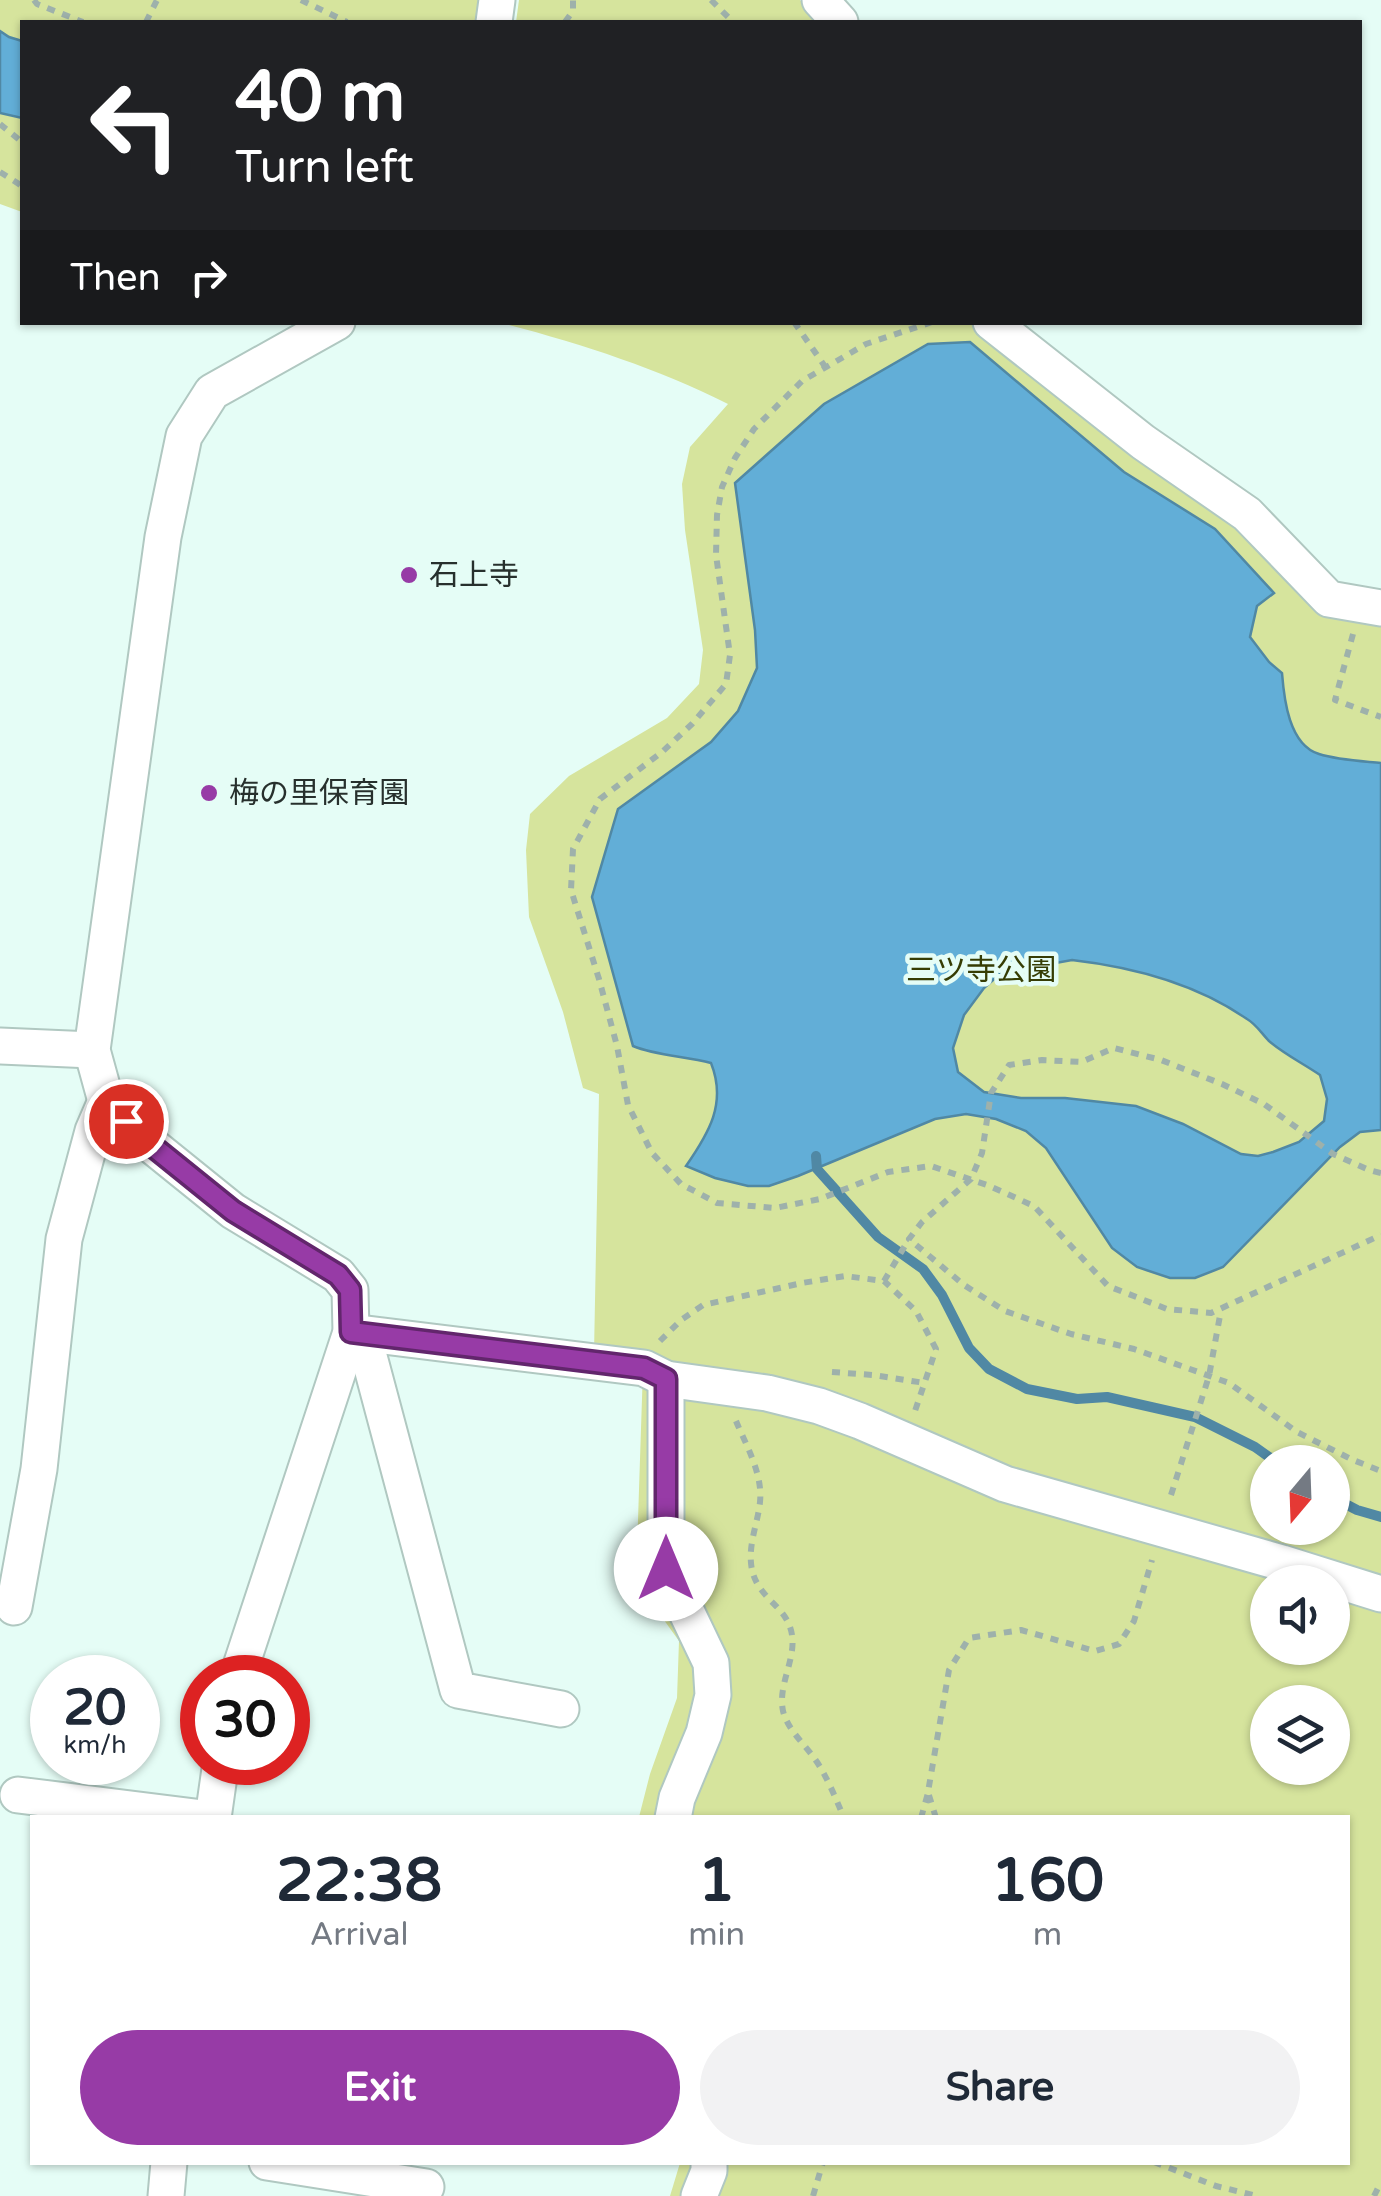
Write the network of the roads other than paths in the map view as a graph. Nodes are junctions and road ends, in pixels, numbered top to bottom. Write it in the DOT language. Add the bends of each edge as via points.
graph roads {
  1 [pos="820,0"];
  2 [pos="838,20"];
  3 [pos="333,325"];
  4 [pos="995,325"];
  5 [pos="1381,608"];
  6 [pos="0,1046"];
  7 [pos="92,1050"];
  8 [pos="106,1101"];
  9 [pos="357,1333"];
  10 [pos="655,1374"];
  11 [pos="1381,1594"];
  12 [pos="14,1607"];
  13 [pos="245,1655"];
  14 [pos="561,1709"];
  15 [pos="218,1785"];
  16 [pos="18,1795"];
  17 [pos="179,1815"];
  18 [pos="213,1815"];
  19 [pos="674,1815"];
  20 [pos="170,2165"];
  21 [pos="286,2165"];
  22 [pos="709,2165"];
  23 [pos="426,2187"];
  24 [pos="166,2196"];
  25 [pos="698,2196"];
  1 -- 2 [label="street"];
  3 -- 7 [label="street" via="212,392 184,436 163,537"];
  4 -- 5 [label="street" via="1246,514 1329,599"];
  6 -- 7 [label="street"];
  7 -- 8 [label="street"];
  8 -- 9 [label="street" via="233,1211 338,1275 350,1290"];
  8 -- 12 [label="street" via="64,1239 40,1470"];
  9 -- 10 [label="street"];
  9 -- 13 [label="street"];
  9 -- 14 [label="street" via="458,1690"];
  10 -- 11 [label="street" via="819,1406 1005,1484 1173,1515"];
  10 -- 19 [label="street" via="666,1569 711,1663 713,1695"];
  15 -- 18 [label="street"];
  16 -- 17 [label="street"];
  20 -- 24 [label="street"];
  21 -- 23 [label="street"];
  22 -- 25 [label="street"];
}
